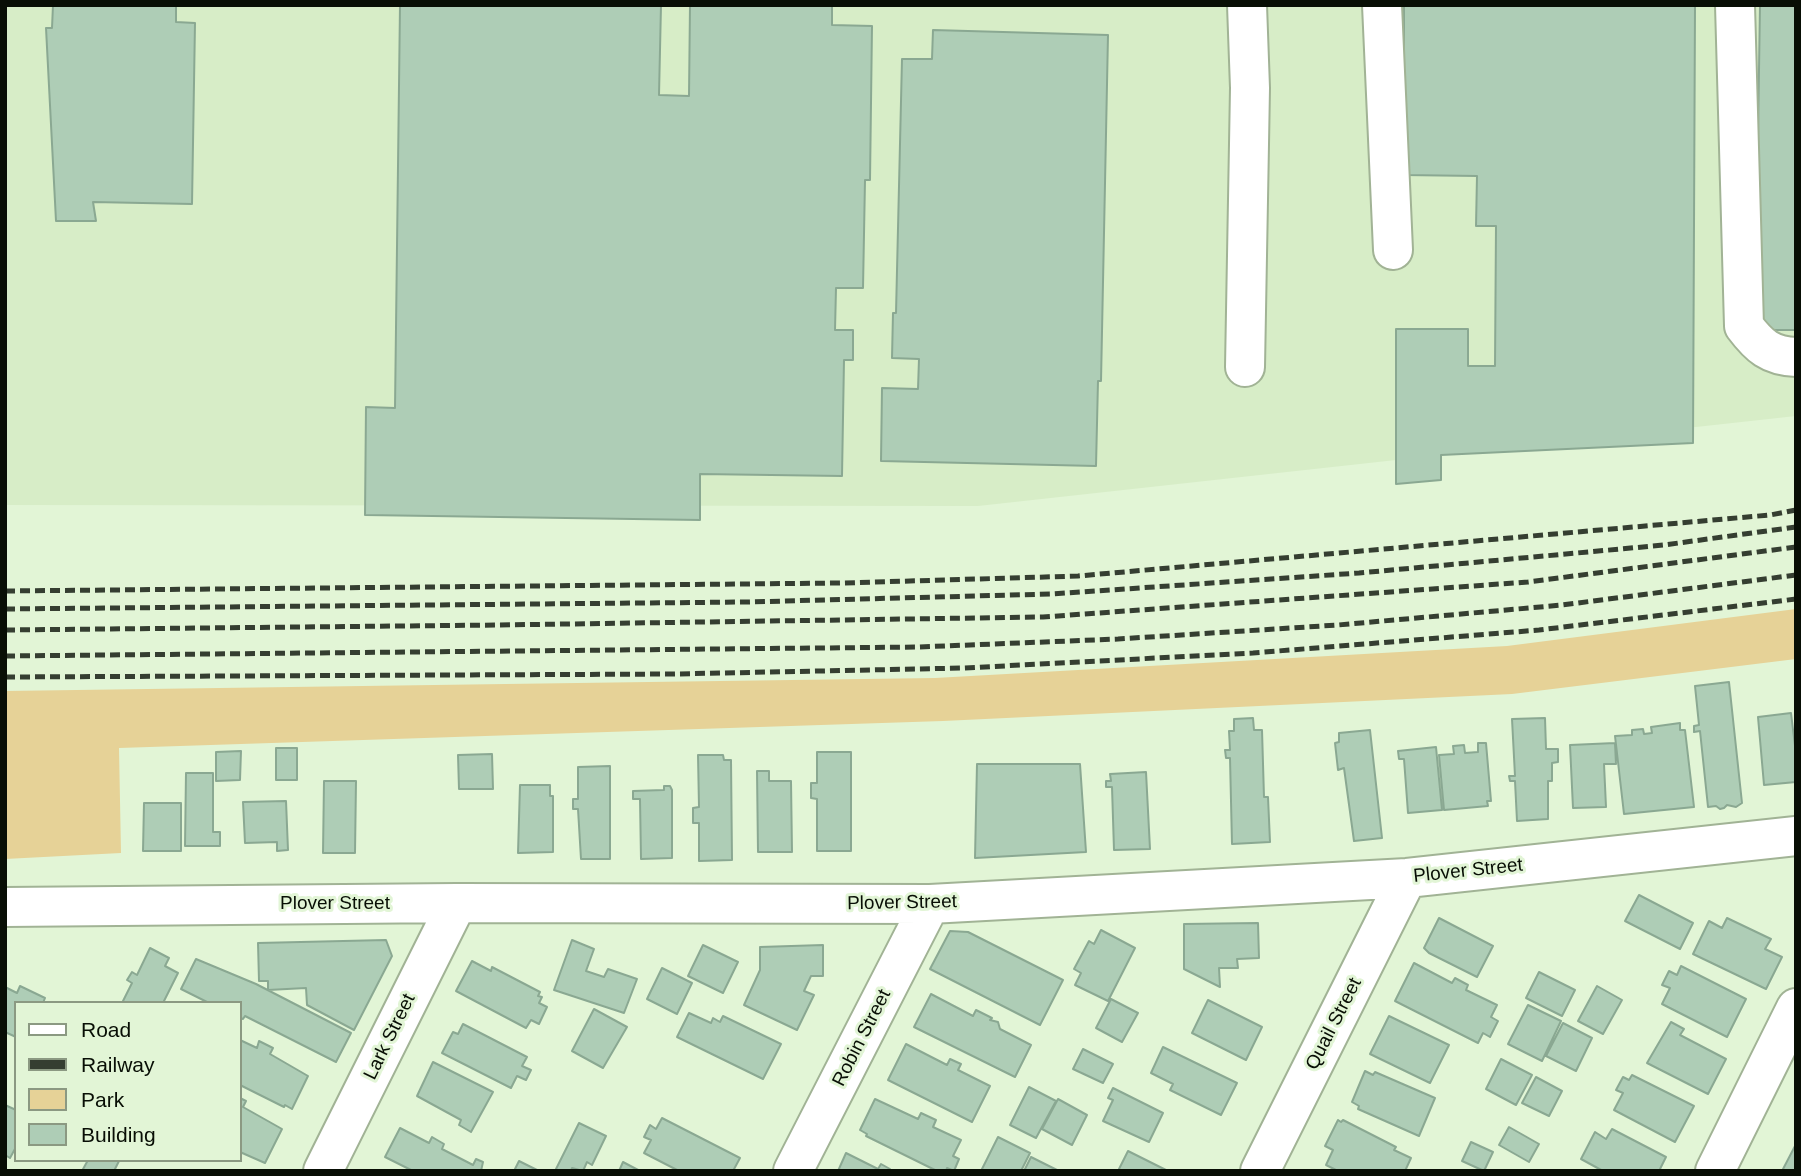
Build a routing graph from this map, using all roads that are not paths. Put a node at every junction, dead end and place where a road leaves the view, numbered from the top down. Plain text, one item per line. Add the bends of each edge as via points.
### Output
1 (1247, 5) edge
2 (1382, 5) edge
3 (1735, 5) edge
4 (1393, 250) dead end
5 (1796, 357) edge
6 (1245, 367) dead end
7 (1796, 836) edge
8 (1407, 878) junction
9 (457, 903) junction
10 (930, 904) junction
11 (5, 907) edge
12 (1796, 1008) edge
13 (323, 1171) edge
14 (793, 1171) edge
15 (1260, 1171) edge
16 (1714, 1171) edge

1 - 6 street
2 - 4 street
3 - 5 street via 1744,326 1758,345 1782,357
7 - 8 street, Plover Street
8 - 10 street, Plover Street
8 - 15 street, Quail Street
9 - 10 street, Plover Street
9 - 11 street, Plover Street
9 - 13 street, Lark Street
10 - 14 street, Robin Street
12 - 16 street

